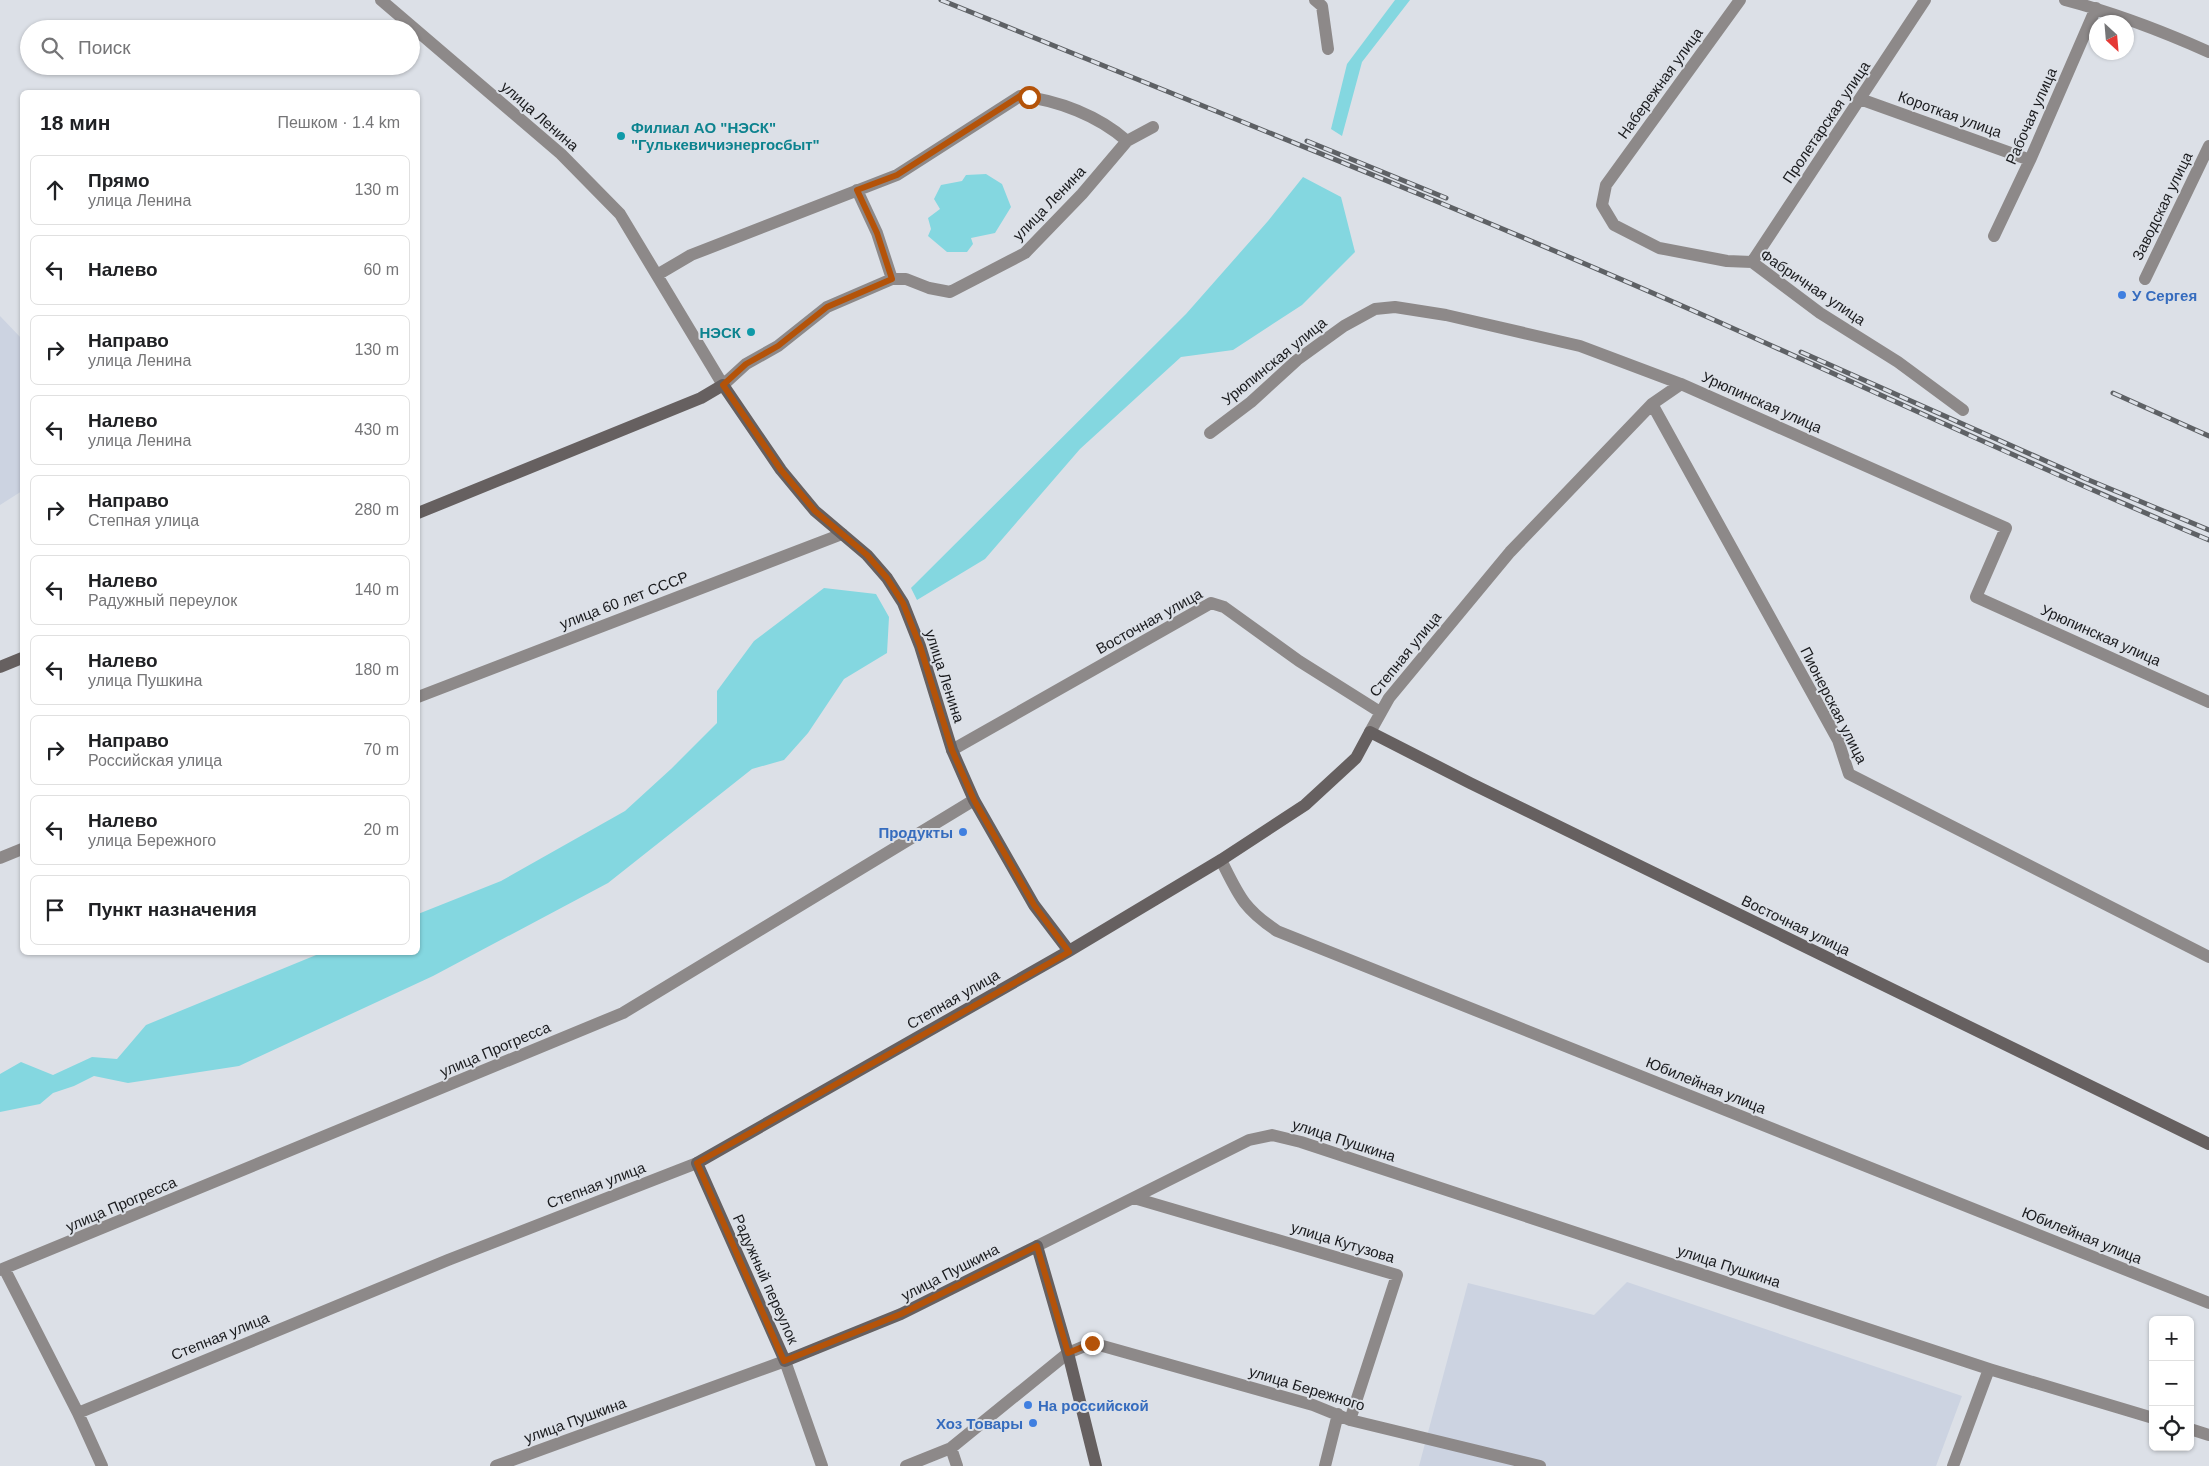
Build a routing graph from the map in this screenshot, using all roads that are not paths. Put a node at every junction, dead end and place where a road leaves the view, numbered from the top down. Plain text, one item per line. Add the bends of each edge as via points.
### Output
1 (382, 0) edge
2 (1315, 0) edge
3 (1740, 0) edge
4 (1925, 0) edge
5 (2065, 0) edge
6 (2080, 2) edge
7 (2096, 8) junction
8 (405, 20) edge
9 (420, 33) edge
10 (1328, 49) dead end
11 (2209, 52) edge
12 (1860, 99) junction
13 (1153, 127) dead end
14 (1127, 141) junction
15 (2209, 146) edge
16 (2030, 160) junction
17 (1606, 185) joint
18 (857, 190) junction
19 (1994, 236) dead end
20 (1752, 262) junction
21 (656, 275) junction
22 (892, 279) junction
23 (2145, 279) dead end
24 (1681, 384) junction
25 (723, 385) junction
26 (1652, 404) junction
27 (1963, 410) dead end
28 (1210, 433) dead end
29 (420, 512) edge
30 (842, 534) junction
31 (20, 659) edge
32 (0, 667) edge
33 (420, 695) edge
34 (2209, 702) edge
35 (1380, 712) junction
36 (1370, 732) junction
37 (952, 750) junction
38 (974, 800) junction
39 (20, 851) edge
40 (0, 858) edge
41 (1221, 860) junction
42 (1069, 952) junction
43 (2209, 957) edge
44 (2209, 1144) edge
45 (697, 1163) junction
46 (1134, 1198) junction
47 (1037, 1246) junction
48 (3, 1270) edge
49 (2209, 1304) edge
50 (1068, 1353) junction
51 (784, 1361) junction
52 (1989, 1369) junction
53 (78, 1413) junction
54 (1338, 1414) junction
55 (2149, 1417) edge
56 (1350, 1420) junction
57 (2194, 1430) edge
58 (2209, 1435) edge
59 (951, 1448) junction
60 (102, 1466) edge
61 (496, 1466) edge
62 (822, 1466) edge
63 (906, 1466) edge
64 (957, 1466) edge
65 (1096, 1466) edge
66 (1325, 1466) edge
67 (1540, 1466) edge
68 (1952, 1466) edge

1 - 8 street, улица Ленина
2 - 10 street via 1322,6
3 - 17 street, Набережная улица
4 - 12 street, Пролетарская улица
5 - 6 street
6 - 7 street
7 - 11 street via 2170,34
7 - 16 street, Рабочая улица
9 - 21 street, улица Ленина via 561,154 620,214
12 - 16 street, Короткая улица
12 - 20 street, Пролетарская улица
13 - 14 street, улица Ленина
14 - 18 street via 1079,111 1020,96 897,175
14 - 22 street, улица Ленина via 1025,253 950,292 906,279
15 - 23 street, Заводская улица
16 - 19 street, Рабочая улица
17 - 20 street, Фабричная улица via 1602,205 1614,225 1659,248 1727,261
18 - 21 street via 691,255
18 - 22 street via 877,233
20 - 27 street, Фабричная улица via 1820,313 1898,362
21 - 25 street, улица Ленина
22 - 25 street via 827,307 778,346 746,364
24 - 26 street, Степная улица
24 - 28 street, Урюпинская улица via 1580,346 1446,315 1395,307 1375,309 1344,326 1297,360 1251,402
24 - 34 street, Урюпинская улица via 2006,528 1976,597
25 - 29 street via 701,398
25 - 30 street, улица Ленина via 781,470 815,511
26 - 35 street, Степная улица via 1510,552
26 - 43 street, Пионерская улица via 1838,740 1849,774
30 - 33 street, улица 60 лет СССР
30 - 37 street, улица Ленина via 867,555 903,603 920,646
31 - 32 street
35 - 36 street, Степная улица
35 - 37 street, Восточная улица via 1299,661 1224,607 1212,603
36 - 41 street, Степная улица via 1356,758 1305,805
36 - 44 street, Восточная улица
37 - 38 street, улица Ленина
38 - 42 street, улица Ленина via 1034,905
38 - 48 street, улица Прогресса via 624,1013
39 - 40 street
41 - 42 street, Степная улица
41 - 49 street, Юбилейная улица via 1240,899 1256,917 1277,931
42 - 45 street, Степная улица
45 - 51 street, Радужный переулок
45 - 53 street, Степная улица via 448,1260
46 - 47 street, улица Пушкина
46 - 52 street, улица Пушкина via 1249,1140 1272,1135
46 - 56 street, улица Кутузова via 1397,1275
47 - 50 street
47 - 51 street, улица Пушкина via 901,1314
48 - 53 street
50 - 54 street, улица Бережного via 1092,1343
50 - 59 street, улица Бережного
50 - 65 street
51 - 61 street, улица Пушкина
51 - 62 street, Радужный переулок
52 - 55 street, улица Пушкина
52 - 68 street
53 - 60 street
54 - 56 street, улица Бережного
54 - 66 street
56 - 67 street, улица Бережного
57 - 58 street
59 - 63 street, улица Бережного
59 - 64 street

